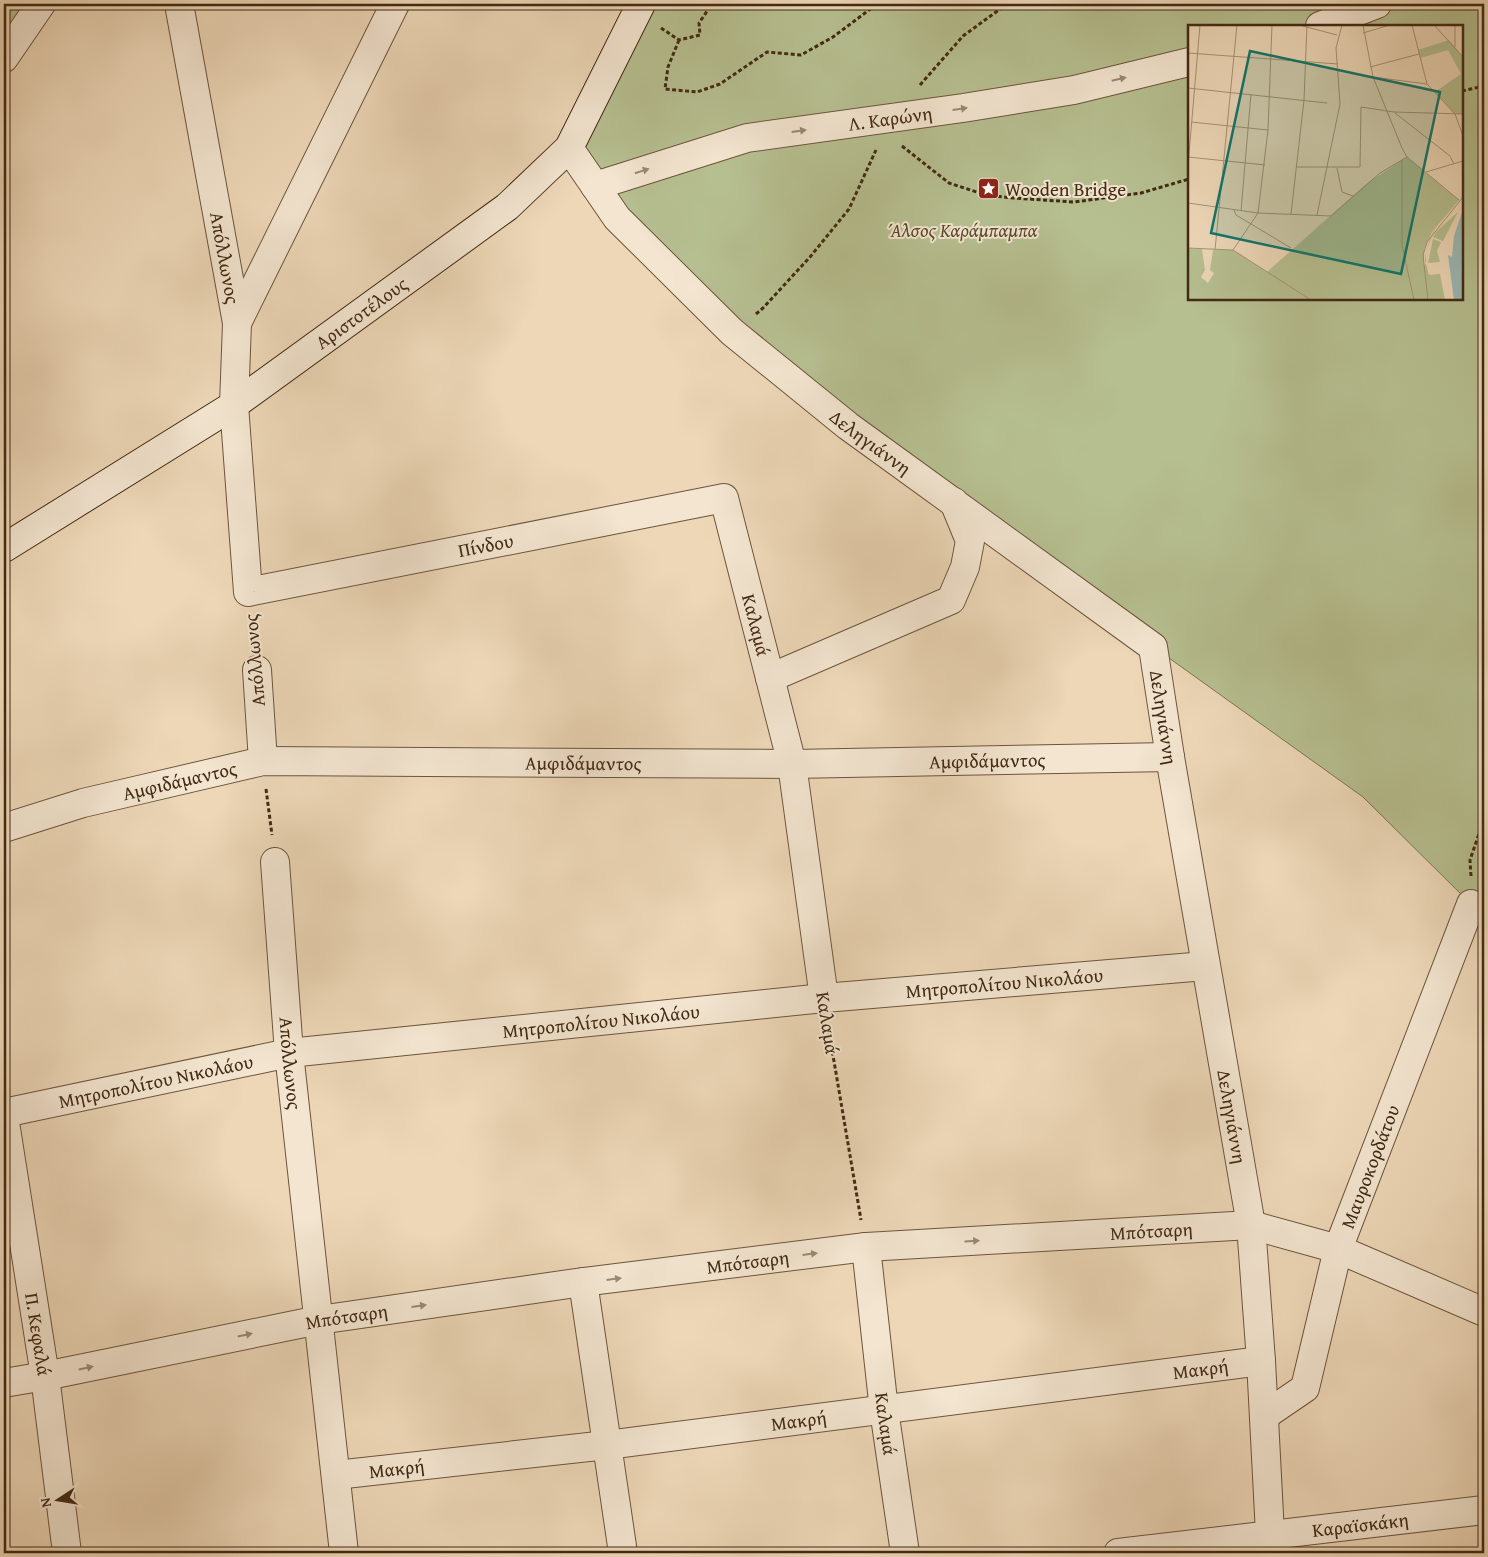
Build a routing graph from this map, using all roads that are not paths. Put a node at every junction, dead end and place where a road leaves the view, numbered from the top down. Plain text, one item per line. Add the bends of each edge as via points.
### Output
1 (40, 4) edge
2 (179, 4) edge
3 (395, 4) edge
4 (641, 4) edge
5 (1377, 4) edge
6 (1323, 25) edge
7 (4, 58) edge
8 (1188, 62) edge
9 (569, 148) junction
10 (595, 186) junction
11 (237, 323) junction
12 (234, 405) junction
13 (724, 498) joint
14 (954, 501) junction
15 (4, 548) edge
16 (248, 592) joint
17 (257, 670) road end
18 (770, 678) junction
19 (1170, 757) junction
20 (262, 761) junction
21 (792, 764) junction
22 (4, 828) edge
23 (275, 862) road end
24 (1471, 904) road end
25 (1205, 966) junction
26 (824, 998) junction
27 (289, 1053) junction
28 (4, 1115) edge
29 (1251, 1225) junction
30 (866, 1247) junction
31 (1338, 1250) junction
32 (583, 1282) junction
33 (1484, 1312) edge
34 (318, 1320) junction
35 (1262, 1361) junction
36 (45, 1376) junction
37 (4, 1383) edge
38 (884, 1410) junction
39 (1264, 1416) junction
40 (608, 1445) junction
41 (336, 1475) junction
42 (1484, 1510) edge
43 (1271, 1544) edge
44 (68, 1553) edge
45 (344, 1553) edge
46 (623, 1553) edge
47 (905, 1553) edge
48 (1118, 1553) edge

1 - 7 street
2 - 11 street, Απόλλωνος
3 - 11 street
4 - 9 street, Αριστοτέλους
5 - 6 street
10 -> 8 street, Λ. Καρώνη via 747,138 890,125 963,108 1074,90
9 - 10 street, Δεληγιάννη
9 - 12 street, Αριστοτέλους via 507,207
10 - 14 street, Δεληγιάννη via 617,218 732,332 848,426
11 - 12 street, Απόλλωνος
12 - 15 street, Αριστοτέλους
12 - 16 street, Απόλλωνος
13 - 16 street, Πίνδου
13 - 18 street, Καλαμά
14 - 18 street via 970,541 966,567 950,600
14 - 19 street, Δεληγιάννη via 1153,647
17 - 20 street, Απόλλωνος
18 - 21 street, Καλαμά
19 - 21 street, Αμφιδάμαντος
19 - 25 street, Δεληγιάννη
20 - 21 street, Αμφιδάμαντος
20 - 22 street, Αμφιδάμαντος via 83,803
21 - 26 street, Καλαμά
23 - 27 street, Απόλλωνος
24 - 31 street, Μαυροκορδάτου
25 - 26 street, Μητροπολίτου Νικολάου
25 - 29 street, Δεληγιάννη
26 - 27 street, Μητροπολίτου Νικολάου
27 - 28 street, Μητροπολίτου Νικολάου
27 - 34 street, Απόλλωνος
28 - 36 street, Π. Κεφαλά
30 -> 29 street, Μπότσαρη
29 - 31 street, Μπότσαρη
29 - 35 street, Δεληγιάννη
32 -> 30 street, Μπότσαρη
30 - 38 street, Καλαμά
31 - 33 street, Μπότσαρη
31 - 39 street, Μαυροκορδάτου via 1305,1388
34 -> 32 street, Μπότσαρη
32 - 40 street
36 -> 34 street, Μπότσαρη
34 - 41 street, Απόλλωνος
35 - 38 street, Μακρή
35 - 39 street, Δεληγιάννη
36 - 37 street, Μπότσαρη
36 - 44 street, Π. Κεφαλά
38 - 40 street, Μακρή
38 - 47 street, Καλαμά
39 - 43 street, Δεληγιάννη
40 - 41 street, Μακρή
40 - 46 street
41 - 45 street, Απόλλωνος
42 - 43 street, Καραϊσκάκη
43 - 48 street, Καραϊσκάκη

